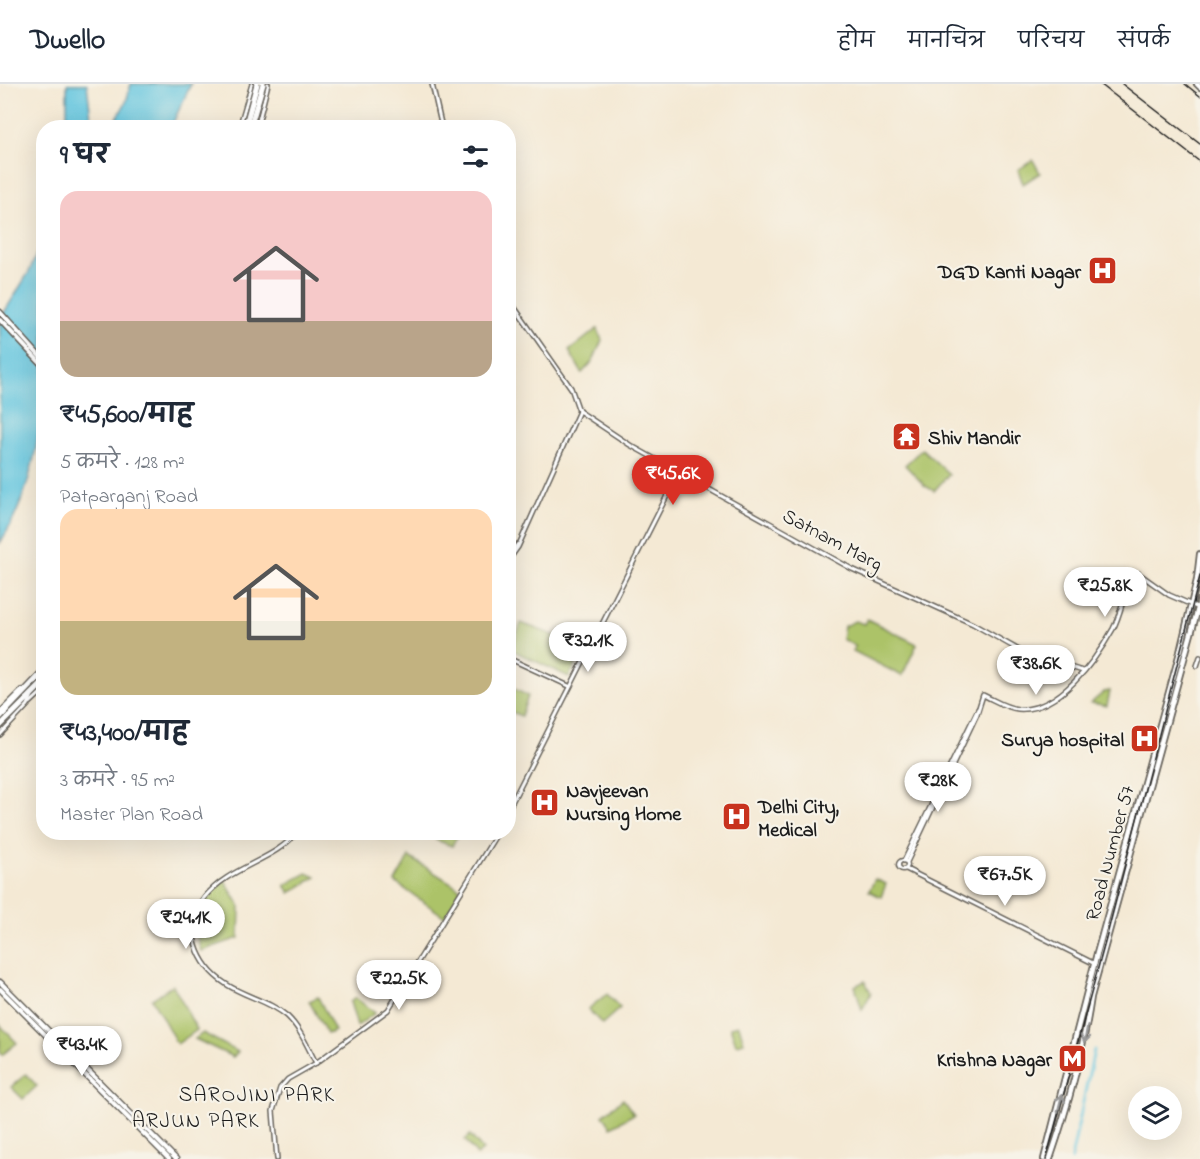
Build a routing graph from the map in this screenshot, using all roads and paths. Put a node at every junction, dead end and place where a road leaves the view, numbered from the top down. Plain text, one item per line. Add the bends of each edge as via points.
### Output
1 (252, 84) edge
2 (257, 84) edge
3 (263, 84) edge
4 (268, 84) edge
5 (432, 84) edge
6 (245, 105) junction
7 (261, 110) junction
8 (241, 120) edge
9 (247, 120) edge
10 (252, 120) edge
11 (258, 120) edge
12 (440, 120) edge
13 (516, 309) edge
14 (0, 312) edge
15 (0, 320) edge
16 (36, 352) edge
17 (36, 358) edge
18 (579, 411) junction
19 (679, 472) junction
20 (519, 543) junction
21 (516, 547) edge
22 (516, 548) edge
23 (1200, 554) edge
24 (1200, 601) edge
25 (1192, 606) junction
26 (1199, 609) edge
27 (1200, 657) edge
28 (516, 662) edge
29 (1197, 666) dead end
30 (1083, 671) junction
31 (36, 678) edge
32 (569, 686) junction
33 (36, 689) edge
34 (36, 696) edge
35 (26, 703) junction
36 (1, 714) edge
37 (0, 726) edge
38 (0, 735) edge
39 (516, 794) edge
40 (288, 840) edge
41 (493, 840) edge
42 (905, 862) junction
43 (906, 868) junction
44 (1095, 964) junction
45 (0, 982) edge
46 (0, 989) edge
47 (316, 1063) junction
48 (169, 1159) edge
49 (176, 1159) edge
50 (277, 1159) edge
51 (1044, 1159) edge
52 (1050, 1159) edge

1 - 6 street
2 - 9 highway, bridge
3 - 10 highway, bridge
4 - 7 street
5 - 12 street
6 - 7 street
6 - 8 street
7 - 11 street
13 - 18 street via 571,388
14 - 16 main road
15 - 17 main road
18 - 19 street, Satnam Marg
18 - 20 street
19 - 30 street, Satnam Marg via 852,569 973,624 1026,654
19 - 32 street
20 - 21 street
20 - 22 street
23 - 25 main road, Road Number 57
24 - 26 main road, Road Number 57
25 - 26 street
25 - 30 street via 1134,573 1113,628
25 - 44 main road, Road Number 57
26 -> 52 main road, Road Number 57
27 - 29 street
28 - 32 street
30 - 42 street via 1058,697 1042,705 1016,709 983,695
31 - 36 highway
32 - 39 street
33 - 35 highway
34 - 35 street
35 - 37 highway
35 - 38 street
40 - 47 street via 219,882 199,905 193,933 198,953 207,966 226,984 288,1017
41 - 47 street via 388,1010
42 - 43 street
42 - 43 street via 899,863 899,867
43 - 44 street
51 -> 44 main road, Road Number 57
45 - 49 main road
46 - 48 main road
47 - 50 street via 288,1078 277,1092 273,1111

